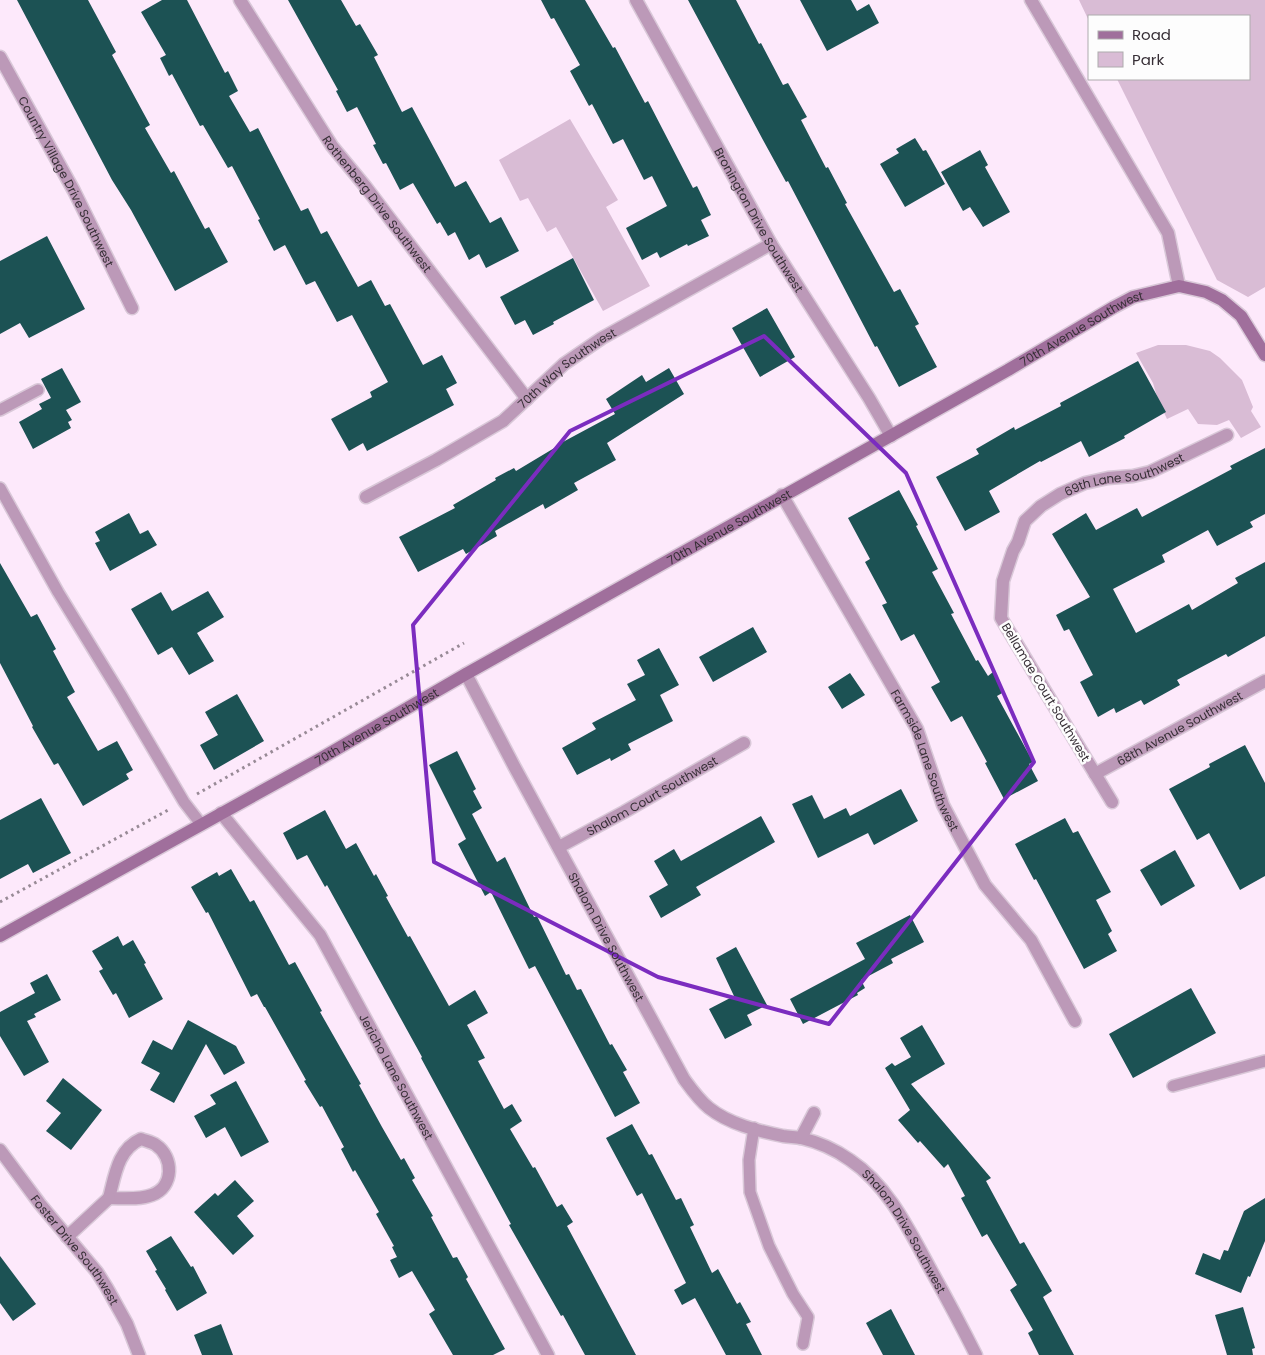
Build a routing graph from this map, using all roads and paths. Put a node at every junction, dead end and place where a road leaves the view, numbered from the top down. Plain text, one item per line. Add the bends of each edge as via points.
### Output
1 (240, 0) edge
2 (636, 0) edge
3 (1031, 0) edge
4 (0, 57) edge
5 (771, 244) junction
6 (1179, 286) junction
7 (132, 308) dead end
8 (1265, 355) edge
9 (38, 390) dead end
10 (527, 399) junction
11 (0, 410) edge
12 (1227, 435) dead end
13 (891, 436) junction
14 (0, 488) edge
15 (782, 495) junction
16 (366, 497) dead end
17 (1026, 521) joint
18 (464, 643) dead end
19 (466, 674) junction
20 (1265, 681) edge
21 (744, 744) dead end
22 (1095, 774) junction
23 (184, 802) junction
24 (1112, 802) dead end
25 (221, 813) junction
26 (201, 824) junction
27 (559, 847) junction
28 (0, 902) edge
29 (0, 936) edge
30 (1075, 1020) dead end
31 (1265, 1061) edge
32 (1173, 1086) dead end
33 (814, 1113) dead end
34 (754, 1128) junction
35 (801, 1138) junction
36 (0, 1150) edge
37 (109, 1198) junction
38 (67, 1237) junction
39 (803, 1344) dead end
40 (139, 1355) edge
41 (548, 1355) edge
42 (976, 1355) edge

1 - 10 street, Rothenberg Drive Southwest via 332,146
2 - 5 street, Bronington Drive Southwest
3 - 6 street via 1168,233
4 - 7 street, Country Village Drive Southwest via 74,191
5 - 10 street, 70th Way Southwest via 602,338 564,364
5 - 13 street, Bronington Drive Southwest
6 - 8 street via 1206,292 1222,300 1241,316
6 - 13 street, 70th Avenue Southwest via 1133,297
9 - 11 lane
10 - 16 street, 70th Way Southwest via 502,420
12 - 17 street, 69th Lane Southwest via 1150,472 1085,483 1041,506
13 - 15 street, 70th Avenue Southwest
14 - 23 lane via 58,592
15 - 19 street, 70th Avenue Southwest
15 - 30 street, Farmside Lane Southwest via 917,729 943,805 985,885 1031,940
17 - 22 street, Bellamae Court Southwest via 1003,581 1001,618
18 - 23 path
19 - 25 street, 70th Avenue Southwest
19 - 27 street, Shalom Drive Southwest
20 - 22 street, 68th Avenue Southwest
21 - 27 street, Shalom Court Southwest
22 - 24 street, Bellamae Court Southwest
23 - 26 lane
23 - 28 path
25 - 26 street, 70th Avenue Southwest
25 - 41 street, Jericho Lane Southwest via 320,935
26 - 29 street, 70th Avenue Southwest
27 - 34 street, Shalom Drive Southwest via 695,1095 726,1119
31 - 32 lane
33 - 35 street
34 - 35 street, Shalom Drive Southwest
34 - 39 lane via 749,1160 750,1192 769,1246 808,1317
35 - 42 street, Shalom Drive Southwest via 849,1159 878,1184 915,1242
36 - 38 street, Foster Drive Southwest
37 - 37 street via 117,1168 132,1143 141,1139 155,1144 166,1155 170,1169 167,1184 154,1195
37 - 38 street
38 - 40 street, Foster Drive Southwest via 107,1288 127,1324

